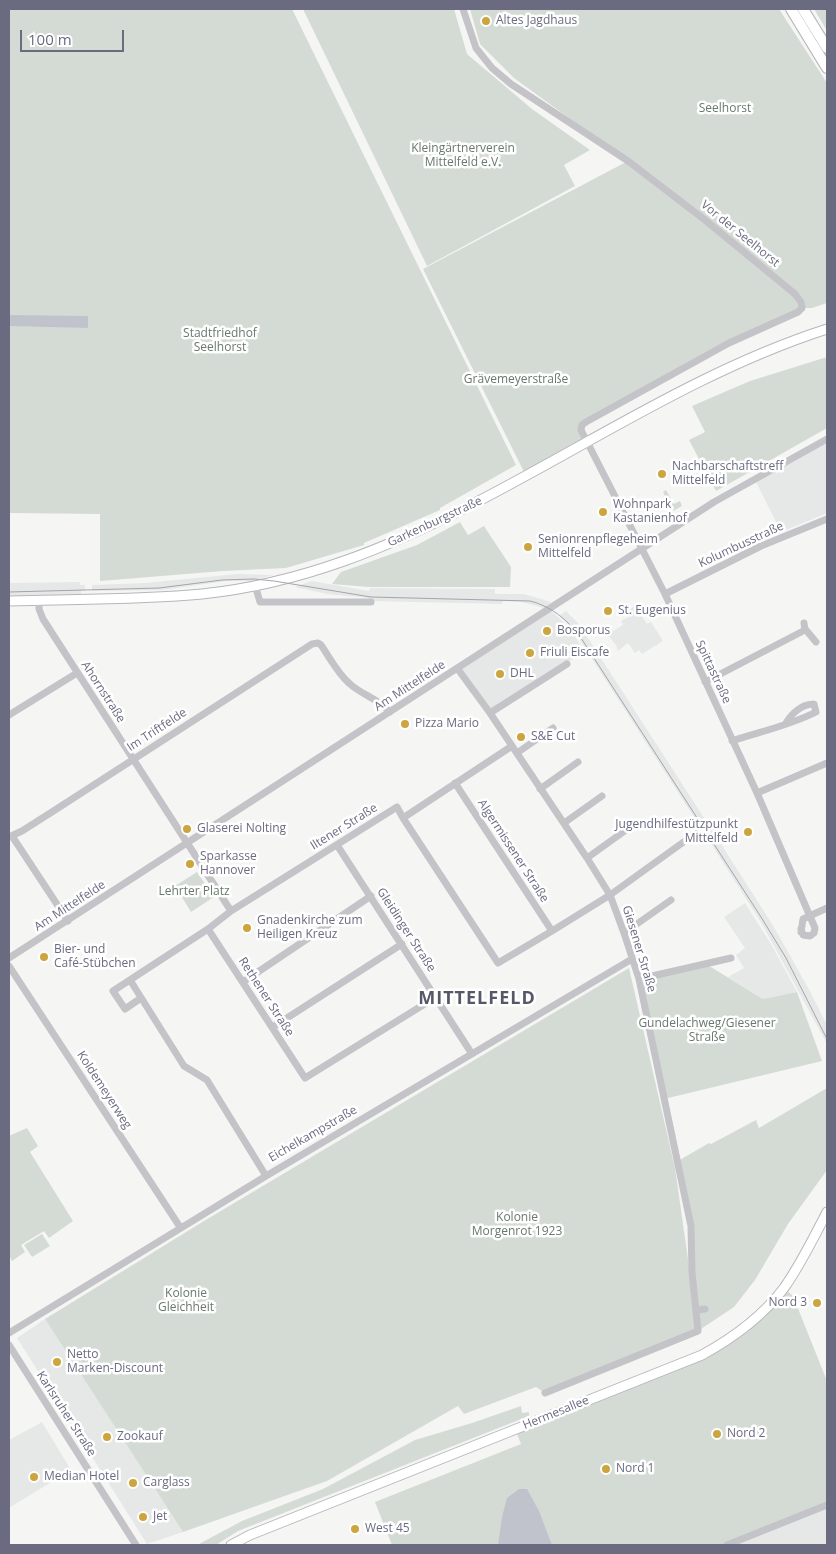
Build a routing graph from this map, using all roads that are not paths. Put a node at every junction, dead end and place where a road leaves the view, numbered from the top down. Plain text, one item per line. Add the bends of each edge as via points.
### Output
1 (463, 9) edge
2 (790, 9) edge
3 (803, 9) edge
4 (827, 48) edge
5 (827, 68) edge
6 (827, 329) edge
7 (827, 439) edge
8 (587, 442) junction
9 (827, 519) edge
10 (642, 548) junction
11 (255, 585) junction
12 (665, 594) junction
13 (39, 600) junction
14 (9, 601) edge
15 (371, 602) dead end
16 (816, 642) dead end
17 (567, 664) dead end
18 (457, 668) junction
19 (76, 673) junction
20 (705, 682) junction
21 (390, 712) junction
22 (490, 713) junction
23 (9, 715) edge
24 (786, 723) dead end
25 (554, 728) dead end
26 (732, 741) junction
27 (512, 746) junction
28 (517, 753) junction
29 (133, 760) junction
30 (578, 762) dead end
31 (827, 763) edge
32 (455, 783) junction
33 (540, 788) junction
34 (757, 793) junction
35 (602, 796) dead end
36 (403, 818) junction
37 (564, 823) junction
38 (626, 830) dead end
39 (696, 833) dead end
40 (11, 836) edge
41 (187, 844) junction
42 (338, 845) junction
43 (588, 858) junction
44 (610, 895) junction
45 (371, 896) junction
46 (671, 900) dead end
47 (827, 908) edge
48 (231, 911) junction
49 (810, 916) junction
50 (68, 920) junction
51 (208, 928) junction
52 (552, 931) junction
53 (624, 933) junction
54 (402, 944) junction
55 (9, 958) edge
56 (731, 958) dead end
57 (632, 959) junction
58 (9, 966) edge
59 (639, 979) junction
60 (130, 980) junction
61 (242, 982) junction
62 (436, 997) junction
63 (141, 998) junction
64 (273, 1027) junction
65 (472, 1054) junction
66 (266, 1176) junction
67 (827, 1212) edge
68 (180, 1227) junction
69 (705, 1308) dead end
70 (696, 1310) junction
71 (9, 1332) edge
72 (9, 1345) edge
73 (545, 1393) dead end
74 (827, 1505) edge
75 (136, 1545) edge
76 (231, 1545) edge
77 (727, 1545) edge

1 - 8 street, Vor der Seelhorst via 476,48 492,68 628,161 733,242 801,302 802,308 798,312 729,343 586,422 581,430
2 - 5 highway
3 - 4 highway
6 - 8 main road, Garkenburgstraße via 725,368
7 - 10 street, Am Mittelfelde via 714,502
8 - 10 street, Spittastraße
8 - 11 main road, Garkenburgstraße via 475,503 395,541 342,562
9 - 12 street, Kolumbusstraße via 761,546
10 - 12 street, Spittastraße
10 - 18 street, Am Mittelfelde
11 - 13 main road, Garkenburgstraße via 203,594
11 - 15 street via 260,602
12 - 20 street, Spittastraße
13 - 14 main road, Garkenburgstraße
13 - 19 street, Ahornstraße via 43,619
16 - 20 street via 805,626
17 - 22 street
18 - 21 street, Am Mittelfelde
18 - 22 street, Giesener Straße
19 - 23 street
19 - 29 street, Ahornstraße
20 - 26 street, Spittastraße
21 - 29 street, Im Triftfelde via 351,686 321,645 312,644
21 - 41 street, Am Mittelfelde
22 - 27 street, Giesener Straße
24 - 26 street
25 - 28 street
26 - 34 street, Spittastraße
27 - 28 street, Giesener Straße
27 - 32 street
28 - 33 street, Giesener Straße
29 - 40 street, Im Triftfelde
29 - 41 street, Ahornstraße
30 - 33 street
31 - 34 street
32 - 36 street
32 - 52 street, Algermissener Straße
33 - 37 street, Giesener Straße
34 - 49 street, Spittastraße
35 - 37 street
36 - 42 street, Iltener Straße via 397,807
36 - 52 street via 498,963
37 - 43 street, Giesener Straße
38 - 43 street
39 - 44 street
40 - 50 street
41 - 48 street
41 - 50 street, Am Mittelfelde
42 - 45 street, Gleidinger Straße
42 - 48 street, Iltener Straße
43 - 44 street, Giesener Straße
44 - 52 street
44 - 53 street, Giesener Straße
45 - 54 street, Gleidinger Straße
45 - 61 street
46 - 53 street
47 - 49 street
48 - 51 street, Iltener Straße
49 - 49 street via 803,919 801,931 806,936 814,933
50 - 55 street, Am Mittelfelde
51 - 60 street, Iltener Straße
51 - 61 street, Rethener Straße
53 - 57 street, Giesener Straße
54 - 62 street, Gleidinger Straße
54 - 64 street
56 - 59 street
57 - 59 street, Giesener Straße
57 - 65 street, Eichelkampstraße
58 - 68 street, Koldemeyerweg
59 - 70 street, Giesener Straße via 691,1226
60 - 63 street
60 - 63 street, Iltener Straße via 113,991 124,1009
61 - 64 street, Rethener Straße
62 - 64 street, Rethener Straße via 305,1078
62 - 65 street, Gleidinger Straße
63 - 66 street via 184,1066 206,1080
65 - 66 street, Eichelkampstraße
66 - 68 street, Eichelkampstraße
67 - 76 main road, Hermesallee via 801,1261 772,1303 734,1336 702,1356
68 - 71 street, Eichelkampstraße
69 - 70 street
70 - 73 street, Giesener Straße via 698,1331
72 - 75 street, Karlsruher Straße
74 - 77 street

